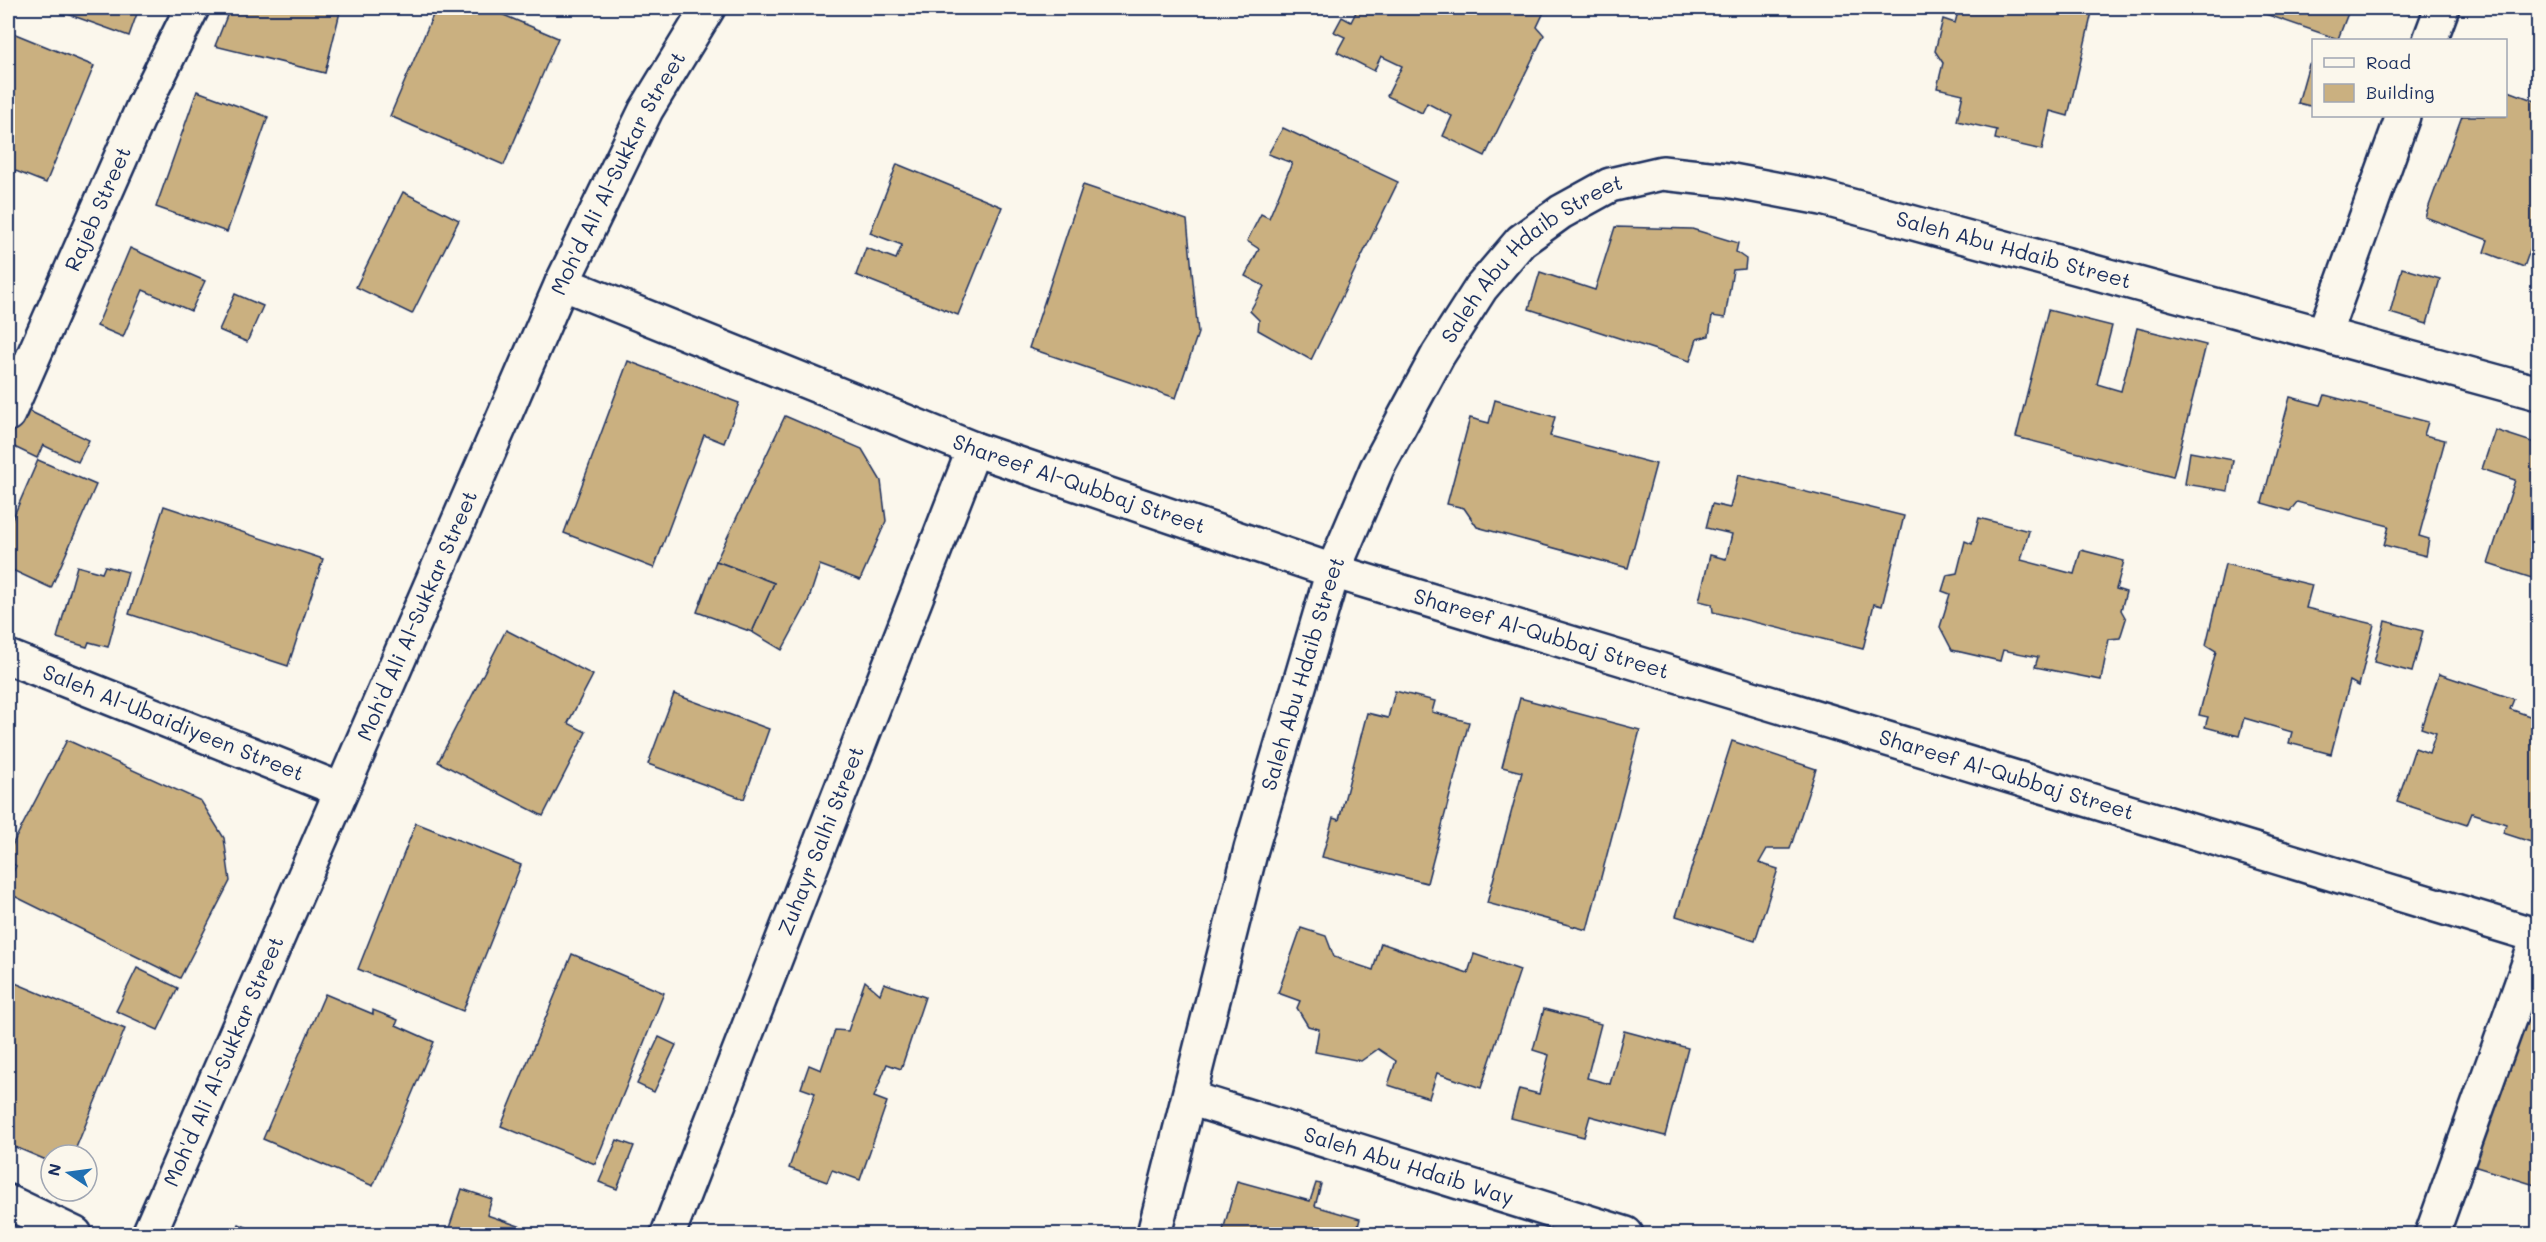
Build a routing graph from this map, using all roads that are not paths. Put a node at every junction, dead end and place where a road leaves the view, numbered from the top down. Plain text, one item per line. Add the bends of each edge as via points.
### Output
1 (192, 8) edge
2 (708, 8) edge
3 (2442, 8) edge
4 (2430, 39) edge
5 (2403, 117) edge
6 (562, 283) junction
7 (2324, 334) junction
8 (2538, 393) edge
9 (8, 414) edge
10 (975, 449) junction
11 (1333, 571) junction
12 (8, 657) edge
13 (341, 790) junction
14 (2538, 937) edge
15 (1189, 1098) junction
16 (8, 1202) edge
17 (75, 1234) edge
18 (149, 1234) edge
19 (668, 1234) edge
20 (1154, 1234) edge
21 (1626, 1234) edge
22 (2432, 1234) edge

1 - 9 street, Rajeb Street via 144,105
2 - 6 street, Moh'd Ali Al-Sukkar Street via 646,110
3 - 4 street
5 - 7 street
6 - 10 street, Shareef Al-Qubbaj Street
6 - 13 street, Moh'd Ali Al-Sukkar Street
7 - 8 street, Saleh Abu Hdaib Street
7 - 11 street, Saleh Abu Hdaib Street via 1822,198 1727,180 1662,173 1610,185 1561,212 1521,241 1481,288 1437,355 1377,468
10 - 11 street, Shareef Al-Qubbaj Street
10 - 19 street, Zuhayr Salhi Street
11 - 14 street, Shareef Al-Qubbaj Street
11 - 15 street, Saleh Abu Hdaib Street via 1251,849
12 - 13 street, Saleh Al-Ubaidiyeen Street
13 - 18 street, Moh'd Ali Al-Sukkar Street
14 - 22 street
15 - 20 street, Saleh Abu Hdaib Street
15 - 21 street, Saleh Abu Hdaib Way
16 - 17 street

